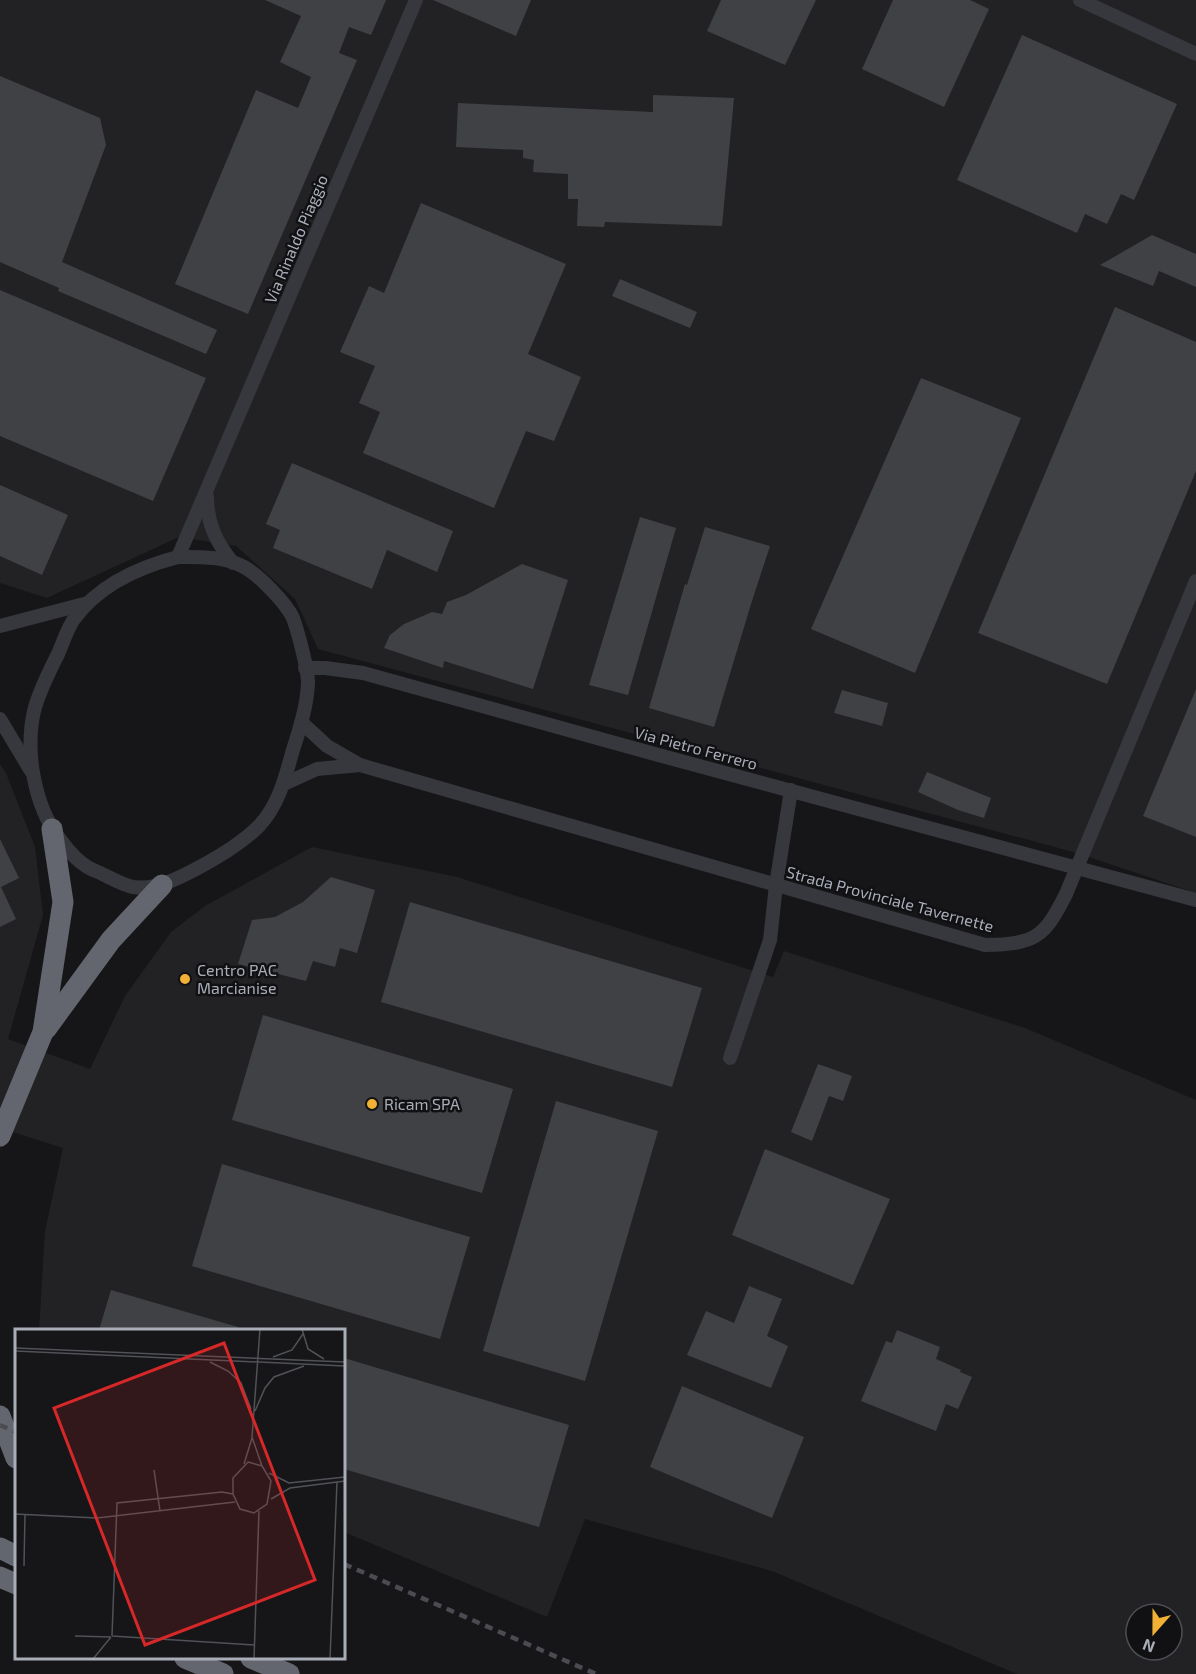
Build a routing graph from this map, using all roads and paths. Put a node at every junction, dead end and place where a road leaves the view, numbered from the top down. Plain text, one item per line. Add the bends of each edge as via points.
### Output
1 (416, 0) edge
2 (1080, 0) edge
3 (1196, 54) edge
4 (207, 491) junction
5 (178, 557) junction
6 (234, 564) junction
7 (1196, 581) edge
8 (90, 602) junction
9 (0, 626) edge
10 (305, 668) junction
11 (0, 719) edge
12 (301, 722) junction
13 (360, 765) junction
14 (33, 774) junction
15 (284, 784) junction
16 (791, 790) junction
17 (52, 829) junction
18 (1077, 867) junction
19 (162, 885) junction
20 (776, 885) junction
21 (1196, 900) edge
22 (44, 1032) junction
23 (730, 1058) dead end
24 (0, 1136) edge
25 (0, 1416) edge
26 (15, 1455) edge
27 (0, 1548) edge
28 (15, 1556) edge
29 (0, 1577) edge
30 (15, 1584) edge
31 (187, 1659) edge
32 (253, 1659) edge
33 (223, 1674) edge
34 (289, 1674) edge

1 - 4 street, Via Rinaldo Piaggio
2 - 3 street
4 - 5 street, Via Rinaldo Piaggio
4 - 6 street, Via Rinaldo Piaggio via 212,532
5 - 6 street via 213,557
5 - 8 street via 152,564 111,584
6 - 10 street via 244,567 270,589 292,617
7 - 18 street, Strada Provinciale Tavernette
8 - 9 street
8 - 14 street via 73,620 34,712
10 - 12 street via 308,682
10 - 16 street, Via Pietro Ferrero via 363,672
11 - 14 street
12 - 13 street, Strada Provinciale Tavernette via 327,746
12 - 15 street
13 - 15 street, Strada Provinciale Tavernette via 317,769
13 - 20 street, Strada Provinciale Tavernette
14 - 17 street via 40,805
15 - 19 street via 260,825 225,853
16 - 18 street, Via Pietro Ferrero
16 - 20 street
17 - 19 street via 87,868 133,886
17 - 22 highway via 63,902
18 - 20 street, Strada Provinciale Tavernette via 1052,922 1032,939 1007,945 985,945
18 - 21 street, Via Pietro Ferrero
19 - 22 highway via 111,940
20 - 23 street via 770,940
22 - 24 highway
25 - 26 highway
27 - 28 highway
29 - 30 highway
31 - 33 highway
32 - 34 highway

